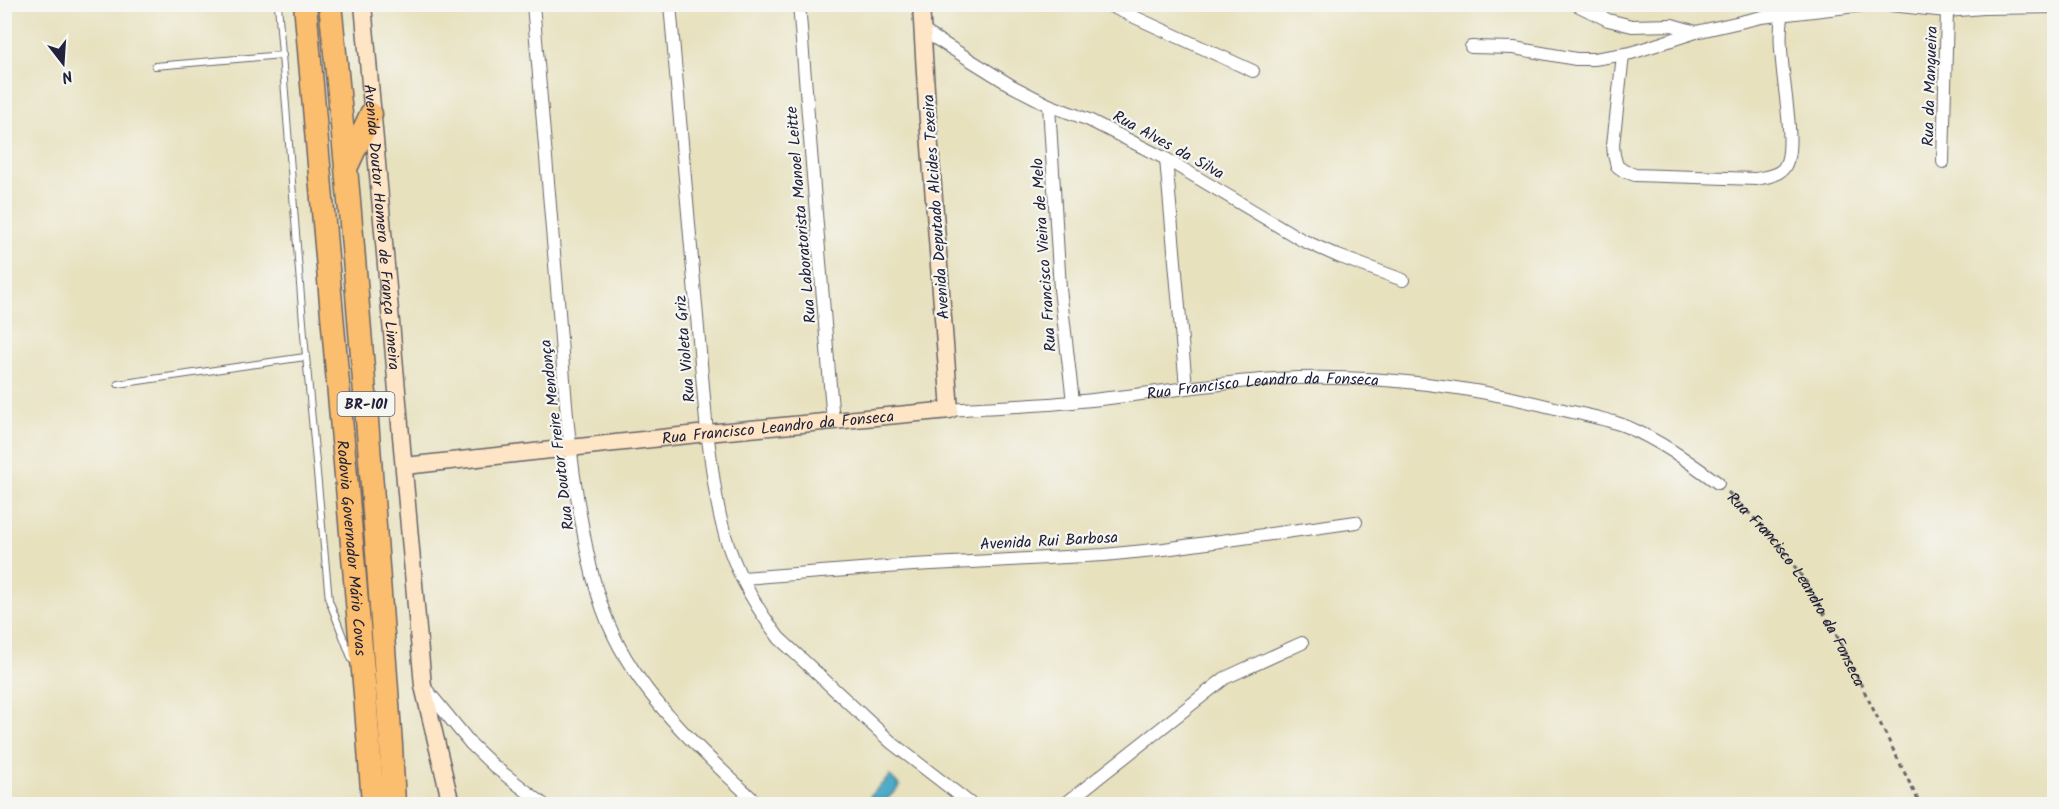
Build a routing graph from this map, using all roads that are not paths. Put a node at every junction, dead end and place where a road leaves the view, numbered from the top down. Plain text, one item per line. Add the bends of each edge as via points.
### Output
1 (278, 4) edge
2 (305, 4) edge
3 (330, 4) edge
4 (363, 4) edge
5 (533, 4) edge
6 (670, 4) edge
7 (799, 4) edge
8 (921, 4) edge
9 (1106, 4) edge
10 (1575, 4) edge
11 (1873, 4) edge
12 (1888, 5) edge
13 (1983, 6) edge
14 (2055, 8) edge
15 (1784, 9) edge
16 (1947, 11) junction
17 (922, 30) junction
18 (1696, 32) junction
19 (1471, 47) dead end
20 (283, 55) junction
21 (1623, 55) junction
22 (154, 66) dead end
23 (1253, 71) dead end
24 (1049, 105) junction
25 (372, 114) junction
26 (1167, 159) junction
27 (1943, 162) dead end
28 (347, 165) junction
29 (1403, 280) dead end
30 (305, 357) junction
31 (118, 384) dead end
32 (1186, 387) junction
33 (1073, 402) junction
34 (950, 410) junction
35 (833, 422) junction
36 (707, 433) junction
37 (571, 449) junction
38 (405, 466) junction
39 (1718, 483) road end
40 (1356, 522) dead end
41 (742, 578) junction
42 (1302, 643) dead end
43 (423, 686) junction
44 (365, 694) junction
45 (373, 804) edge
46 (394, 804) edge
47 (451, 804) edge
48 (543, 804) edge
49 (758, 804) edge
50 (971, 804) edge
51 (1065, 804) edge

1 - 20 lane
2 - 44 highway, Rodovia Governador Mário Covas / BR-101
3 - 28 highway, Rodovia Governador Mário Covas / BR-101
4 - 25 main road, Avenida Doutor Homero de França Limeira
5 - 37 street, Rua Doutor Freire Mendonça
6 - 36 street, Rua Violeta Griz
7 - 35 street, Rua Laboratorista Manoel Leitte
8 - 17 main road, Avenida Deputado Alcides Texeira
9 - 23 street
10 - 18 street via 1608,20 1632,26 1672,25
11 - 15 street
12 - 16 street
13 - 14 street
13 - 16 street
15 - 18 street
15 - 21 street via 1790,147 1782,170 1771,176 1756,179 1635,175 1624,171 1617,165 1613,145
16 - 27 street, Rua da Mangueira
17 - 24 street, Rua Alves da Silva
17 - 34 main road, Avenida Deputado Alcides Texeira
18 - 21 street
19 - 21 street via 1514,48 1576,59
20 - 22 lane
20 - 30 lane
24 - 26 street, Rua Alves da Silva via 1089,120
24 - 33 street, Rua Francisco Vieira de Melo via 1060,289
25 - 28 highway
25 - 38 main road, Avenida Doutor Homero de França Limeira
26 - 29 street, Rua Alves da Silva via 1302,240
26 - 32 street
28 - 46 highway, Rodovia Governador Mário Covas / BR-101
30 - 31 lane
30 - 44 lane via 329,600
32 - 33 street, Rua Francisco Leandro da Fonseca
32 - 39 street, Rua Francisco Leandro da Fonseca via 1343,378 1461,388 1622,425 1685,458
33 - 34 street, Rua Francisco Leandro da Fonseca
34 - 35 main road, Rua Francisco Leandro da Fonseca
35 - 36 main road, Rua Francisco Leandro da Fonseca
36 - 37 main road, Rua Francisco Leandro da Fonseca
36 - 41 street, Rua Violeta Griz via 722,526
37 - 38 main road, Rua Francisco Leandro da Fonseca
37 - 49 street, Rua Doutor Freire Mendonça via 586,549 600,604 615,638 667,714
38 - 43 main road, Avenida Doutor Homero de França Limeira
40 - 41 street, Avenida Rui Barbosa via 1104,555
41 - 50 street, Rua Violeta Griz via 767,622 792,651 892,743
42 - 51 street via 1225,678
43 - 47 main road, Avenida Doutor Homero de França Limeira
43 - 48 street via 471,744
44 - 45 highway, Rodovia Governador Mário Covas / BR-101

